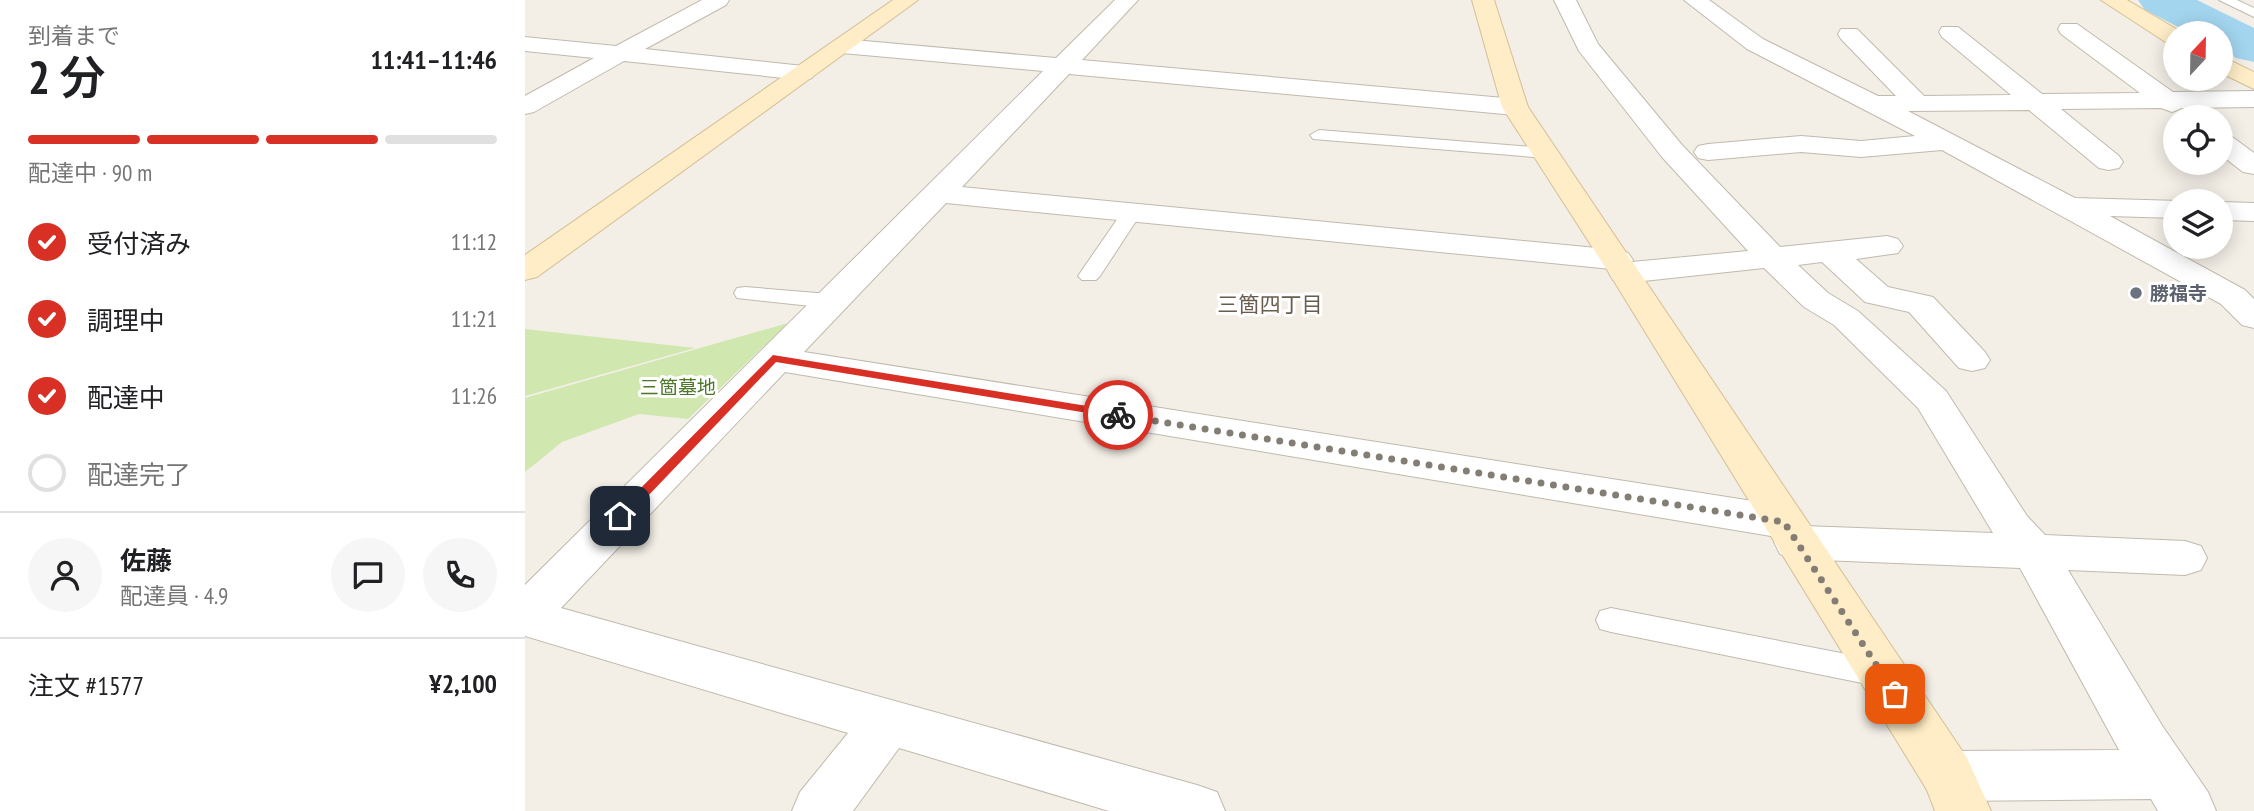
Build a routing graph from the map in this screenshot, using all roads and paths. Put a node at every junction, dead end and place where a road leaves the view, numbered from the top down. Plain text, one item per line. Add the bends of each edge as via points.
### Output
1 (718, 0) edge
2 (907, 0) edge
3 (1127, 0) edge
4 (1483, 0) edge
5 (1565, 0) edge
6 (1695, 0) edge
7 (2112, 0) edge
8 (2226, 0) edge
9 (2254, 13) edge
10 (2069, 29) junction
11 (2100, 29) dead end
12 (2042, 30) dead end
13 (1977, 31) dead end
14 (2163, 31) edge
15 (1876, 33) dead end
16 (1823, 34) dead end
17 (1849, 34) junction
18 (525, 44) edge
19 (842, 46) junction
20 (619, 54) junction
21 (1060, 68) junction
22 (2233, 70) edge
23 (803, 73) junction
24 (2254, 82) edge
25 (2254, 99) edge
26 (2166, 100) junction
27 (2033, 102) junction
28 (1917, 103) junction
29 (1873, 104) junction
30 (2173, 105) edge
31 (525, 106) edge
32 (1515, 107) junction
33 (1319, 135) dead end
34 (1946, 141) junction
35 (2233, 151) edge
36 (1708, 152) dead end
37 (1546, 153) junction
38 (2109, 162) dead end
39 (2253, 166) edge
40 (936, 193) junction
41 (2068, 206) junction
42 (2163, 209) edge
43 (2233, 211) edge
44 (1132, 212) junction
45 (2254, 212) edge
46 (1887, 246) dead end
47 (1830, 252) junction
48 (1773, 258) junction
49 (1621, 267) junction
50 (525, 270) edge
51 (1089, 276) dead end
52 (745, 293) dead end
53 (829, 301) junction
54 (2254, 318) edge
55 (773, 359) junction
56 (1972, 360) dead end
57 (1790, 532) junction
58 (2033, 551) junction
59 (2185, 558) dead end
60 (525, 616) edge
61 (1611, 620) dead end
62 (1882, 674) junction
63 (889, 721) junction
64 (2177, 792) edge
65 (1955, 794) edge
66 (820, 811) edge
67 (1197, 811) edge

1 - 20 street
2 - 19 street
3 - 21 street
4 - 32 street
5 - 48 street via 1594,55 1672,151
6 - 29 street via 1755,44
7 - 14 street
8 - 9 lane
10 - 11 street
10 - 12 street
10 - 26 street
13 - 27 street via 1940,32
15 - 17 street
16 - 17 street
17 - 28 street
18 - 20 street
19 - 21 street
19 - 23 street
20 - 23 street
20 - 31 street
21 - 32 street
21 - 40 street
22 - 24 street
23 - 50 street
25 - 26 street
26 - 27 street
26 - 30 street
27 - 28 street
27 - 38 street
28 - 29 street
29 - 34 street
32 - 37 street
33 - 37 lane
34 - 36 street via 1861,149 1801,144
34 - 41 street
35 - 39 street
37 - 49 street
40 - 44 street
40 - 53 street
41 - 42 street
41 - 54 street via 2233,296
43 - 45 street
44 - 49 street
44 - 51 lane
46 - 47 street
47 - 48 street
47 - 56 street via 1877,295 1921,304
48 - 49 street
48 - 58 street via 1816,300 1846,318 1932,400 2012,527
49 - 57 street
52 - 53 lane
53 - 55 street
55 - 57 street
55 - 60 street
57 - 58 street
57 - 62 street
58 - 59 street
58 - 64 street via 2144,744
60 - 63 street
61 - 62 lane
62 - 65 street
63 - 66 street
63 - 67 street
64 - 65 street

